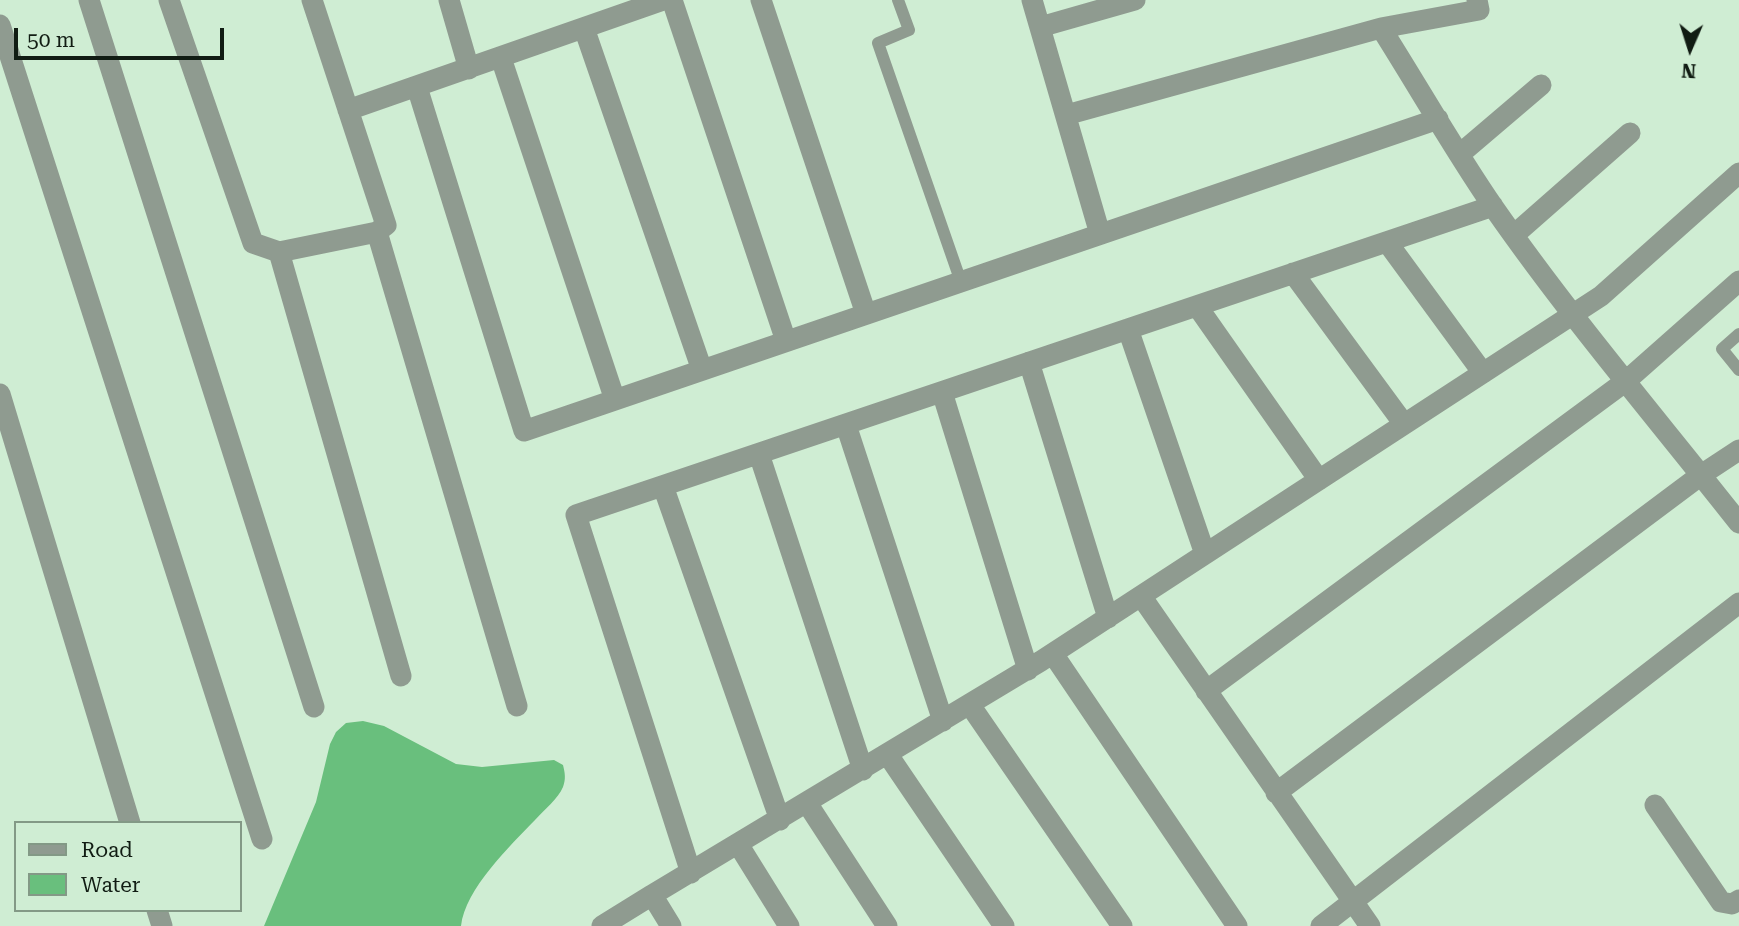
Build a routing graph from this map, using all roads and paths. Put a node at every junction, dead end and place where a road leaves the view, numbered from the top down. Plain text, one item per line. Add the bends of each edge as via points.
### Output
1 (89, 0) edge
2 (169, 0) edge
3 (312, 0) edge
4 (449, 0) edge
5 (663, 0) edge
6 (672, 0) edge
7 (761, 0) edge
8 (898, 0) edge
9 (1032, 0) edge
10 (1135, 0) edge
11 (1477, 0) edge
12 (0, 24) edge
13 (1040, 27) junction
14 (584, 28) junction
15 (1381, 28) junction
16 (500, 58) junction
17 (468, 69) junction
18 (1541, 85) dead end
19 (417, 87) junction
20 (348, 110) junction
21 (1066, 115) junction
22 (1438, 119) junction
23 (1629, 133) dead end
24 (1460, 154) junction
25 (1739, 173) edge
26 (1493, 206) junction
27 (377, 232) junction
28 (1100, 234) junction
29 (1514, 234) junction
30 (1387, 242) junction
31 (279, 252) junction
32 (1293, 273) junction
33 (961, 282) junction
34 (1736, 288) edge
35 (1197, 306) junction
36 (866, 314) junction
37 (1572, 314) junction
38 (1128, 329) junction
39 (1739, 334) edge
40 (786, 341) junction
41 (1029, 362) junction
42 (702, 370) junction
43 (1739, 370) edge
44 (1483, 373) junction
45 (1626, 381) junction
46 (942, 392) junction
47 (0, 394) edge
48 (615, 400) junction
49 (1404, 424) junction
50 (846, 425) junction
51 (1739, 450) edge
52 (759, 454) junction
53 (1701, 475) junction
54 (1319, 480) junction
55 (663, 486) junction
56 (1739, 523) edge
57 (1205, 554) junction
58 (1141, 596) junction
59 (1739, 603) edge
60 (1108, 618) junction
61 (1053, 654) junction
62 (1028, 670) junction
63 (401, 676) dead end
64 (1206, 691) junction
65 (970, 705) junction
66 (517, 706) dead end
67 (314, 707) dead end
68 (943, 721) junction
69 (888, 755) junction
70 (863, 769) junction
71 (1276, 793) junction
72 (807, 803) junction
73 (1655, 805) dead end
74 (780, 820) junction
75 (129, 821) edge
76 (262, 839) dead end
77 (738, 844) junction
78 (691, 873) junction
79 (652, 895) junction
80 (1739, 900) edge
81 (1353, 902) junction
82 (602, 926) edge
83 (671, 926) edge
84 (789, 926) edge
85 (887, 926) edge
86 (1004, 926) edge
87 (1122, 926) edge
88 (1237, 926) edge
89 (1321, 926) edge
90 (1370, 926) edge

1 - 67 street
2 - 31 street via 253,243
3 - 20 street
4 - 17 street
5 - 14 street
6 - 40 street
7 - 36 street
8 - 33 lane via 909,30 878,43
9 - 13 street
10 - 13 street
11 - 15 street via 1479,10
12 - 76 street
13 - 21 street
14 - 16 street
14 - 42 street
15 - 21 street
15 - 22 street
16 - 17 street
16 - 48 street
17 - 19 street
18 - 24 street
19 - 20 street
19 - 48 street via 524,431
20 - 27 street via 386,225
21 - 28 street
22 - 24 street
22 - 28 street
23 - 29 street
24 - 26 street
25 - 37 street via 1601,296
26 - 29 street
26 - 30 street
27 - 31 street
27 - 66 street
28 - 33 street
29 - 37 street
30 - 32 street
30 - 44 street
31 - 63 street
32 - 35 street
32 - 49 street
33 - 36 street
34 - 45 street
35 - 38 street
35 - 54 street
36 - 40 street
37 - 44 street
37 - 45 street
38 - 41 street
38 - 57 street
39 - 43 lane via 1722,349
40 - 42 street
41 - 46 street
41 - 60 street
42 - 48 street
44 - 49 street
45 - 53 street
45 - 64 street
46 - 50 street
46 - 62 street
47 - 75 street
49 - 54 street
50 - 52 street
50 - 68 street
51 - 53 street
52 - 55 street
52 - 70 street
53 - 56 street
53 - 71 street
54 - 57 street
55 - 74 street
55 - 78 street via 576,515
57 - 58 street
58 - 60 street
58 - 64 street
59 - 81 street
60 - 61 street
61 - 62 street
61 - 88 street
62 - 65 street
64 - 71 street
65 - 68 street
65 - 87 street
68 - 69 street
69 - 70 street
69 - 86 street
70 - 72 street
71 - 81 street
72 - 74 street
72 - 85 street
73 - 80 street via 1721,902
74 - 77 street
77 - 78 street
77 - 84 street
78 - 79 street
79 - 82 street
79 - 83 street
81 - 89 street
81 - 90 street

